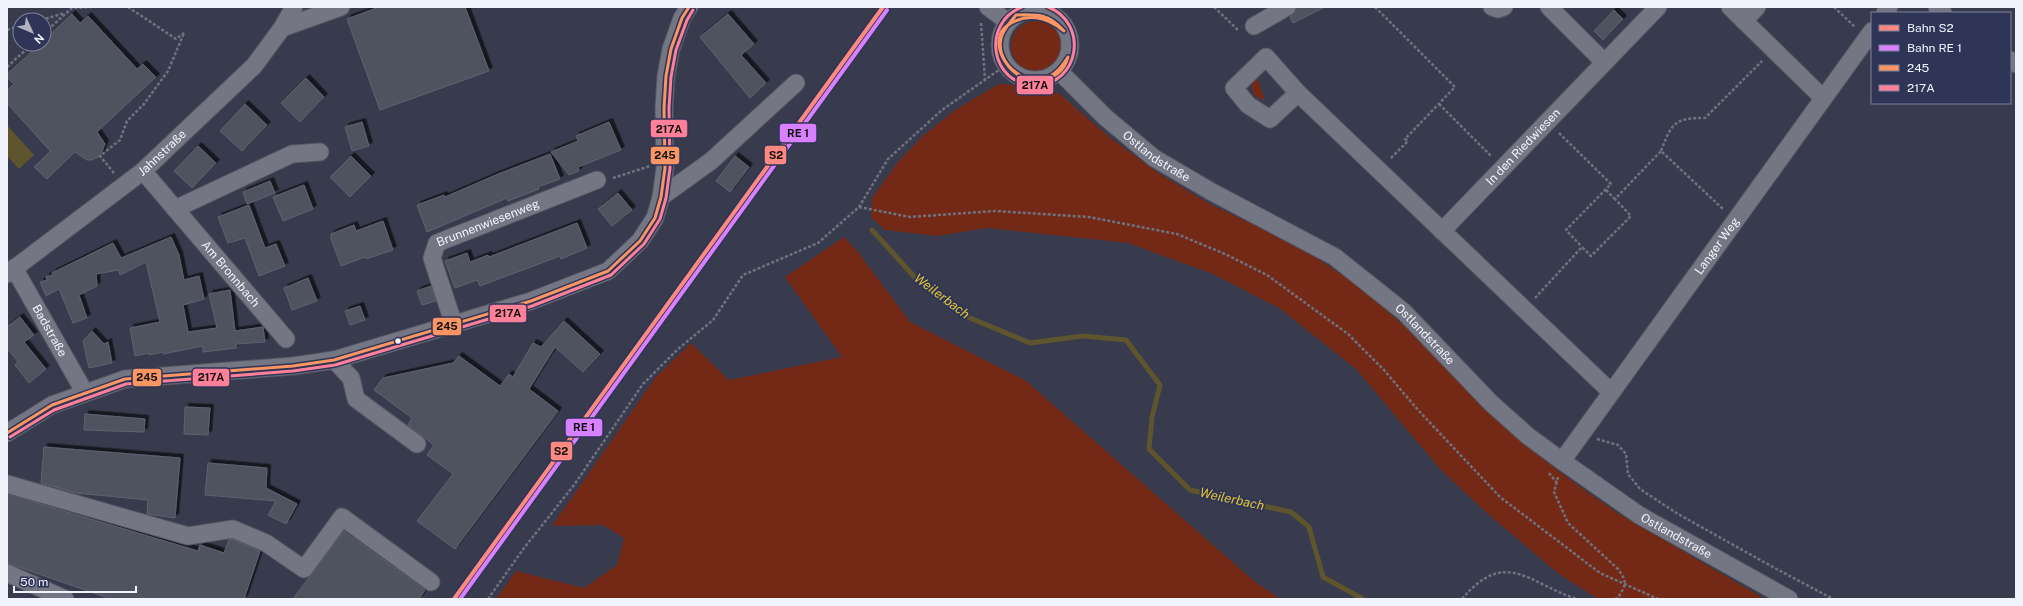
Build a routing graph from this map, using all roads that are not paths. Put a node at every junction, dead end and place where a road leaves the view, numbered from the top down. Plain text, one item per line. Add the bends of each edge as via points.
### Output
1 (294, 7) edge
2 (341, 7) edge
3 (689, 7) edge
4 (1287, 7) edge
5 (1492, 7) edge
6 (1504, 7) edge
7 (1549, 7) edge
8 (1658, 7) edge
9 (1730, 7) edge
10 (1757, 7) edge
11 (989, 8) edge
12 (1048, 9) edge
13 (1744, 21) junction
14 (1008, 22) junction
15 (1254, 26) dead end
16 (282, 28) junction
17 (1869, 34) edge
18 (1604, 62) junction
19 (1059, 71) junction
20 (796, 83) dead end
21 (1298, 93) dead end
22 (1823, 98) junction
23 (320, 152) dead end
24 (143, 171) junction
25 (597, 180) road end
26 (661, 197) junction
27 (175, 209) junction
28 (1442, 231) junction
29 (10, 271) edge
30 (454, 325) junction
31 (286, 339) dead end
32 (334, 360) junction
33 (1611, 392) junction
34 (86, 393) junction
35 (7, 433) edge
36 (417, 444) dead end
37 (1562, 461) junction
38 (7, 484) edge
39 (7, 573) edge
40 (431, 582) dead end
41 (62, 598) edge
42 (1789, 599) edge

1 - 16 street, Jahnstraße
2 - 16 street
3 - 26 street via 682,18 671,49 666,76 665,161
4 - 15 street
5 - 6 street
7 - 18 street
8 - 18 street, In den Riedwiesen
9 - 13 street
10 - 13 street
11 - 14 street
12 - 14 street via 1026,10
12 - 19 street via 1066,26 1070,38 1067,61
13 - 22 street
14 - 19 street via 1002,32 1001,54 1014,74 1025,79 1037,80
16 - 24 street, Jahnstraße via 254,66
17 - 22 street, Langer Weg
18 - 28 street, In den Riedwiesen
19 - 37 street, Ostlandstraße via 1105,117 1154,158 1335,257 1404,312 1491,403 1528,436
20 - 26 street via 711,161
21 - 28 street
22 - 33 street, Langer Weg
23 - 27 street via 292,154
24 - 27 street, Am Bronnbach
24 - 29 street, Jahnstraße
25 - 30 street, Brunnenwiesenweg via 437,244 432,258
26 - 30 street via 655,218 640,241 608,271 531,301
27 - 31 street, Am Bronnbach
28 - 33 street
29 - 34 street, Badstraße
30 - 32 street
32 - 34 street via 293,366 125,379
32 - 36 street via 351,378 356,398
33 - 37 street, Langer Weg
34 - 35 street via 52,405
37 - 42 street, Ostlandstraße via 1639,514
38 - 40 street via 188,536 233,529 266,543 304,569 342,517
39 - 41 street

